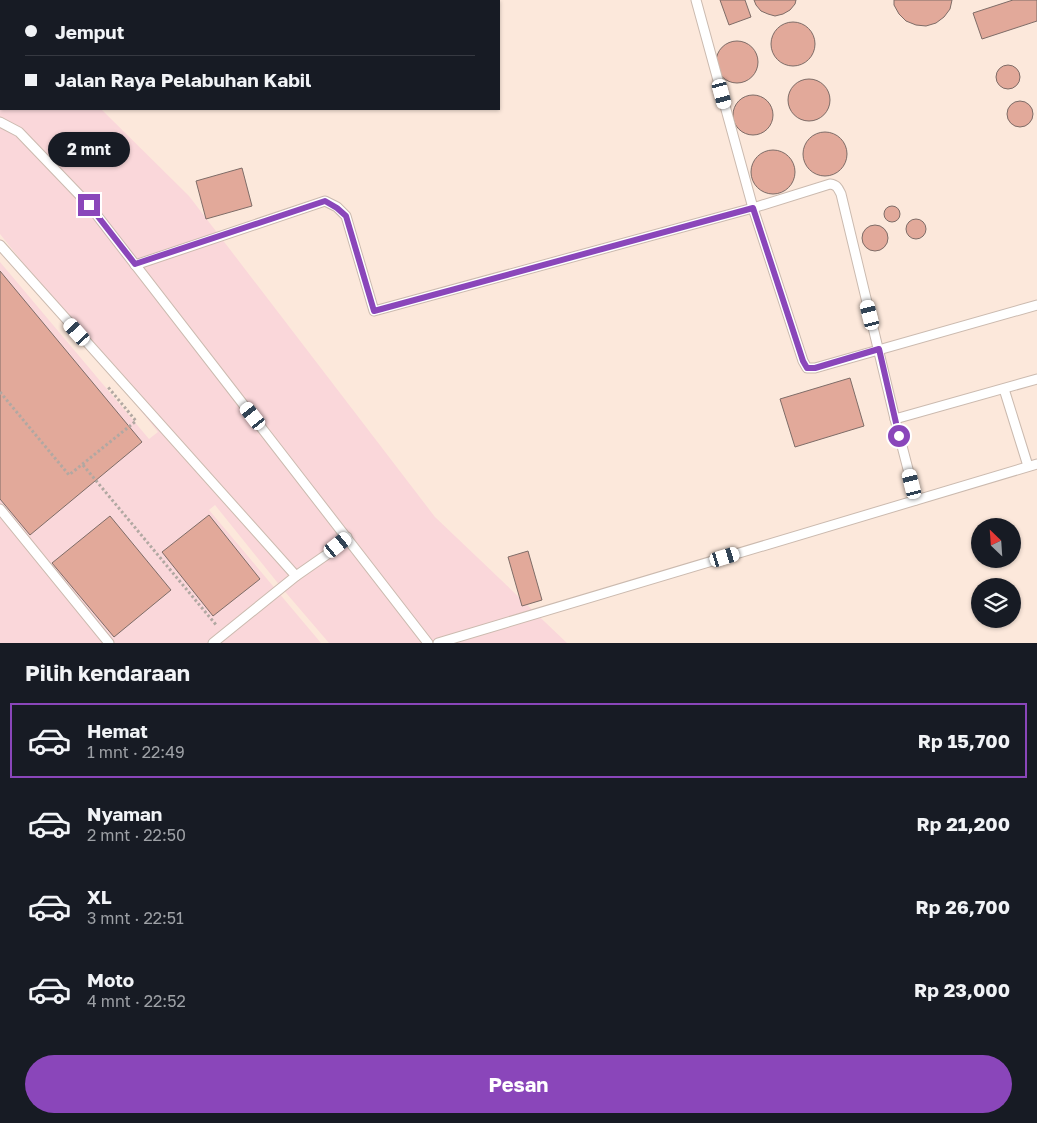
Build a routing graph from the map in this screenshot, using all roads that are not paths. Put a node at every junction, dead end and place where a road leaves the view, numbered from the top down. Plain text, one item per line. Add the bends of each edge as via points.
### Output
1 (696, 0) edge
2 (0, 122) edge
3 (753, 208) junction
4 (0, 245) edge
5 (135, 264) junction
6 (1037, 305) edge
7 (879, 349) junction
8 (1037, 379) edge
9 (1004, 389) junction
10 (895, 420) junction
11 (1033, 465) edge
12 (916, 500) junction
13 (0, 509) edge
14 (347, 538) junction
15 (296, 576) junction
16 (109, 643) edge
17 (214, 643) edge
18 (428, 643) edge
19 (438, 643) edge

1 - 3 lane
2 - 5 lane via 19,132 83,198
3 - 5 lane via 374,311 346,216 325,201
3 - 7 lane via 807,368
3 - 7 lane via 830,184 838,188
4 - 15 lane
5 - 14 lane
6 - 7 lane
7 - 10 lane
8 - 9 lane
9 - 10 lane
9 - 11 lane
10 - 12 lane
11 - 12 lane
12 - 19 lane
13 - 16 lane
14 - 15 lane
14 - 18 lane
15 - 17 lane

